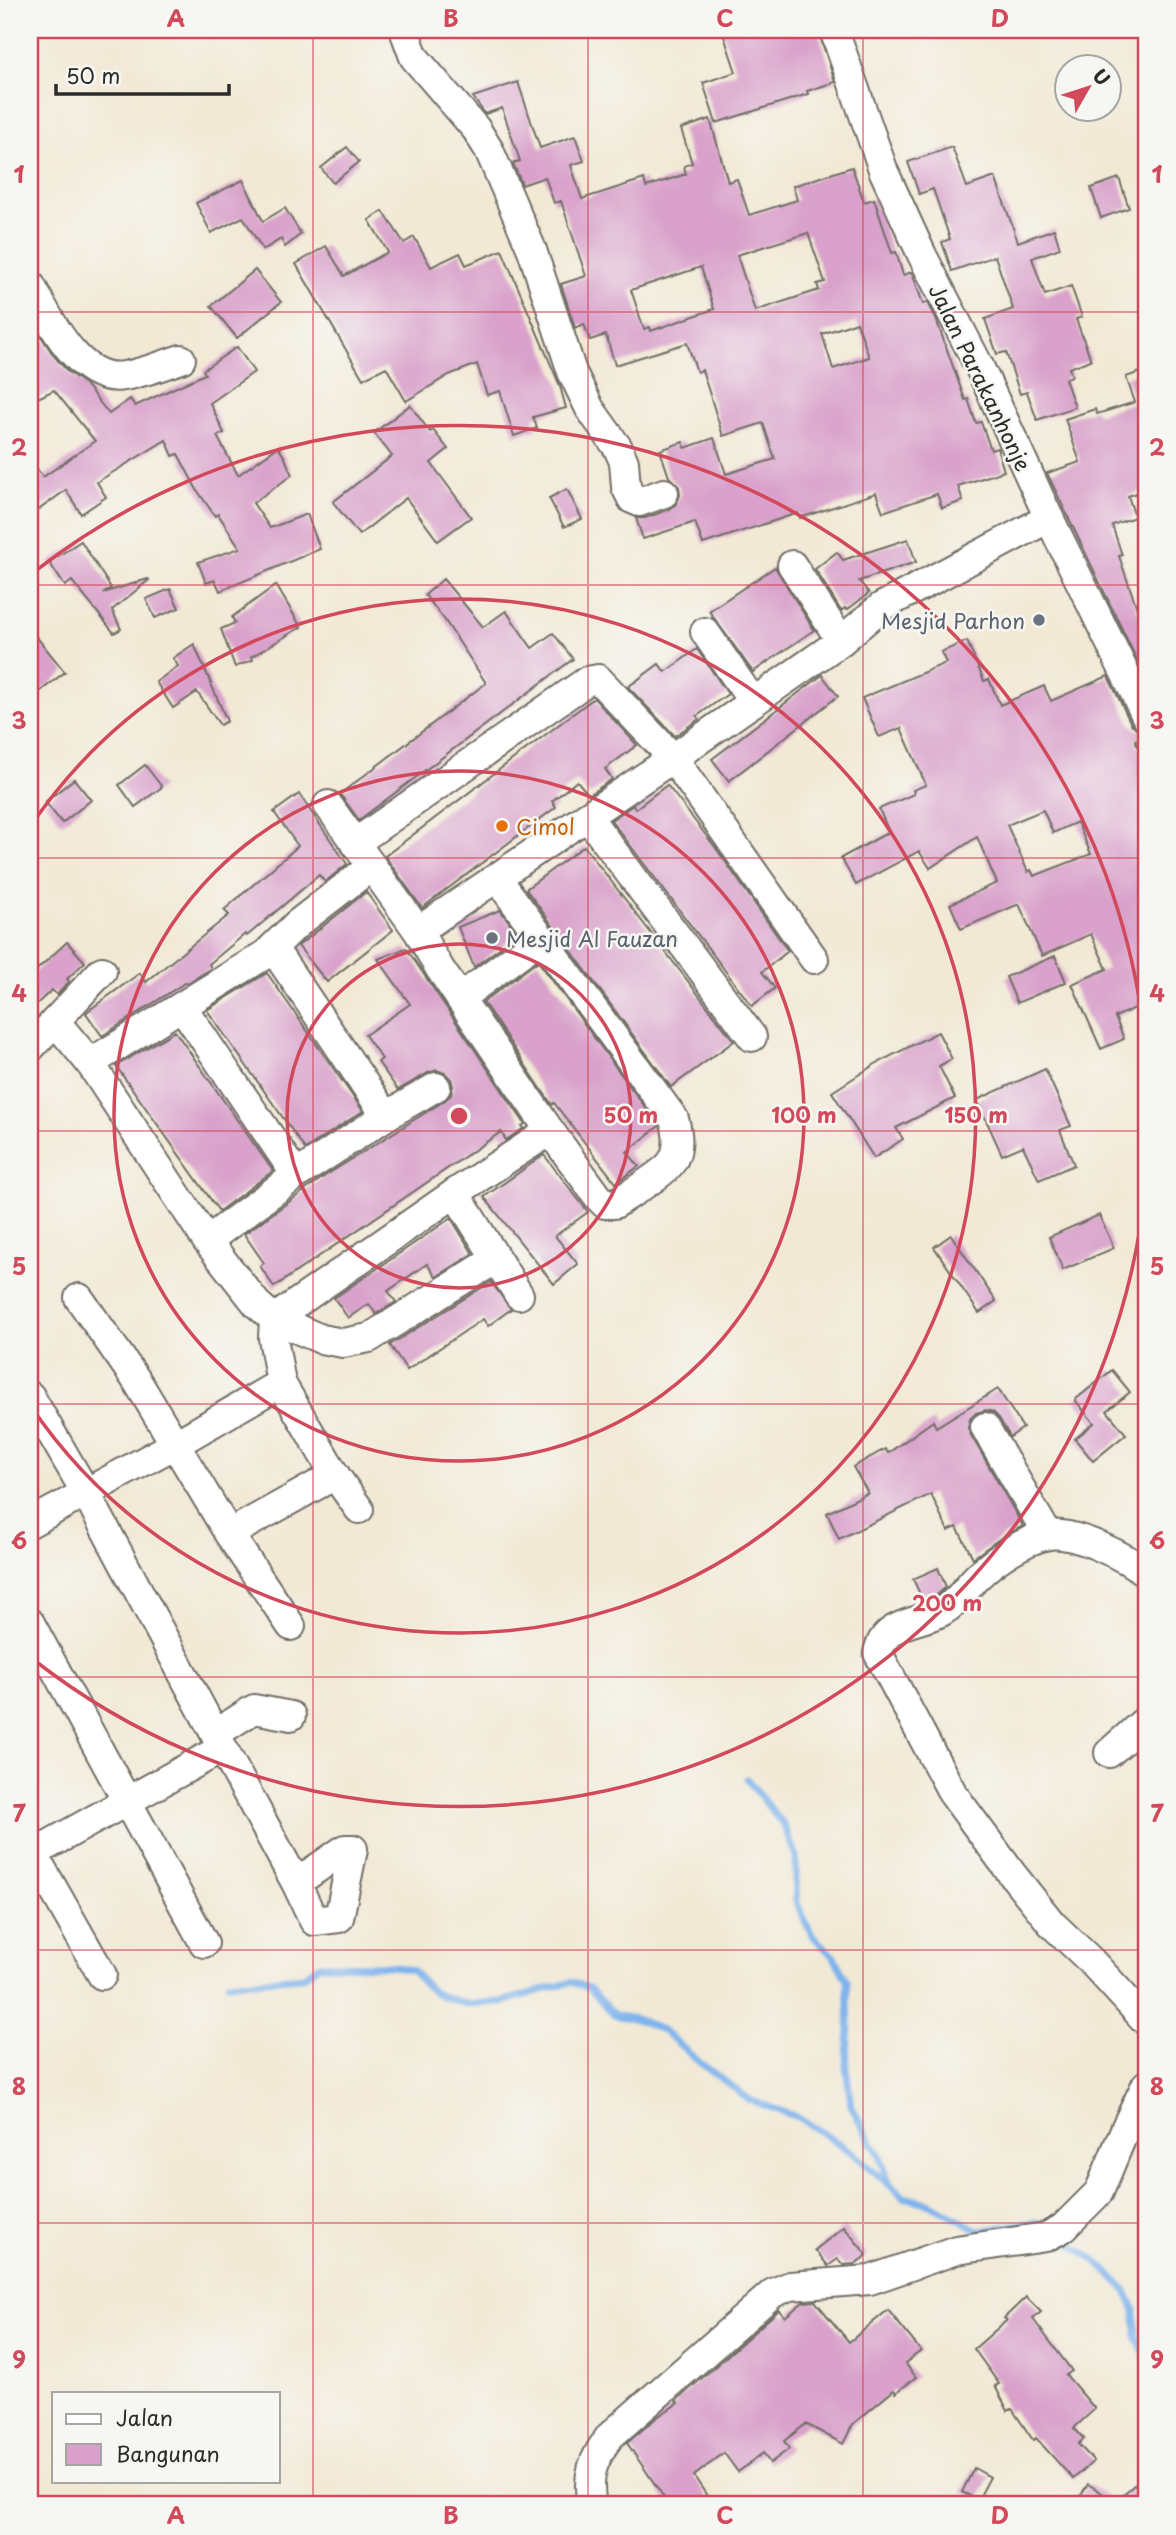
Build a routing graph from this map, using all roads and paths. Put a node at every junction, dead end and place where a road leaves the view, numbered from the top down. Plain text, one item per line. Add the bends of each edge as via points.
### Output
1 (404, 30) edge
2 (834, 30) edge
3 (30, 284) edge
4 (181, 359) dead end
5 (651, 498) dead end
6 (1049, 518) junction
7 (792, 565) dead end
8 (705, 632) dead end
9 (841, 641) junction
10 (753, 702) junction
11 (1146, 716) edge
12 (673, 758) junction
13 (328, 805) dead end
14 (587, 816) junction
15 (355, 843) junction
16 (372, 866) junction
17 (497, 878) junction
18 (418, 931) junction
19 (541, 938) junction
20 (273, 948) junction
21 (814, 960) dead end
22 (102, 971) dead end
23 (460, 998) junction
24 (183, 1008) junction
25 (55, 1021) junction
26 (752, 1037) dead end
27 (30, 1048) edge
28 (90, 1063) junction
29 (436, 1087) dead end
30 (386, 1116) junction
31 (550, 1131) junction
32 (296, 1175) junction
33 (455, 1193) junction
34 (207, 1241) junction
35 (496, 1259) junction
36 (519, 1295) dead end
37 (79, 1298) dead end
38 (274, 1319) junction
39 (281, 1382) junction
40 (30, 1396) edge
41 (985, 1427) dead end
42 (174, 1445) junction
43 (335, 1475) junction
44 (86, 1493) junction
45 (359, 1509) dead end
46 (30, 1523) edge
47 (229, 1534) junction
48 (1048, 1535) junction
49 (1146, 1573) edge
50 (30, 1622) edge
51 (290, 1626) dead end
52 (291, 1716) dead end
53 (1146, 1720) edge
54 (219, 1741) junction
55 (1109, 1753) dead end
56 (129, 1802) junction
57 (31, 1852) edge
58 (296, 1883) dead end
59 (204, 1943) dead end
60 (102, 1975) dead end
61 (1146, 2021) edge
62 (1146, 2085) edge
63 (592, 2505) edge

1 - 5 street via 414,57 489,150 532,250 572,372 590,409 618,448 632,499
2 - 6 street, Jalan Parakanhonje via 884,172
3 - 4 street via 69,348 102,374 124,376
6 - 9 street via 890,601
6 - 11 street, Jalan Parakanhonje
7 - 9 street
8 - 10 street
9 - 10 street
10 - 12 street
12 - 14 street
12 - 15 street via 602,682 593,679
12 - 21 street
13 - 15 street
14 - 17 street
14 - 26 street
15 - 16 street
16 - 18 street
16 - 20 street
17 - 18 street
17 - 19 street
18 - 23 street
19 - 23 street
19 - 31 street via 674,1119 678,1133 670,1164 610,1205 598,1198
20 - 24 street
20 - 30 street
22 - 25 street
23 - 31 street
24 - 28 street
24 - 32 street
25 - 27 street
25 - 28 street
28 - 34 street
29 - 30 street
30 - 32 street
31 - 33 street
32 - 34 street
33 - 35 street
33 - 38 street
34 - 38 street
35 - 36 street
35 - 38 street via 369,1338 343,1343 321,1339
37 - 42 street
38 - 39 street via 272,1338
39 - 42 street
39 - 43 street
40 - 44 street
41 - 48 street
42 - 44 street
42 - 47 street
43 - 45 street
43 - 47 street
44 - 46 street
44 - 54 street
47 - 51 street
48 - 49 street via 1102,1548
48 - 61 street via 1017,1548 978,1576 942,1611 888,1632 880,1640 878,1653 953,1794 1052,1924
50 - 56 street
52 - 54 street via 254,1709
53 - 55 street
54 - 56 street
54 - 58 street
56 - 57 street
56 - 59 street
57 - 60 street
62 - 63 street via 1099,2192 1054,2233 956,2250 870,2280 790,2286 774,2293 610,2435 596,2455 590,2475

